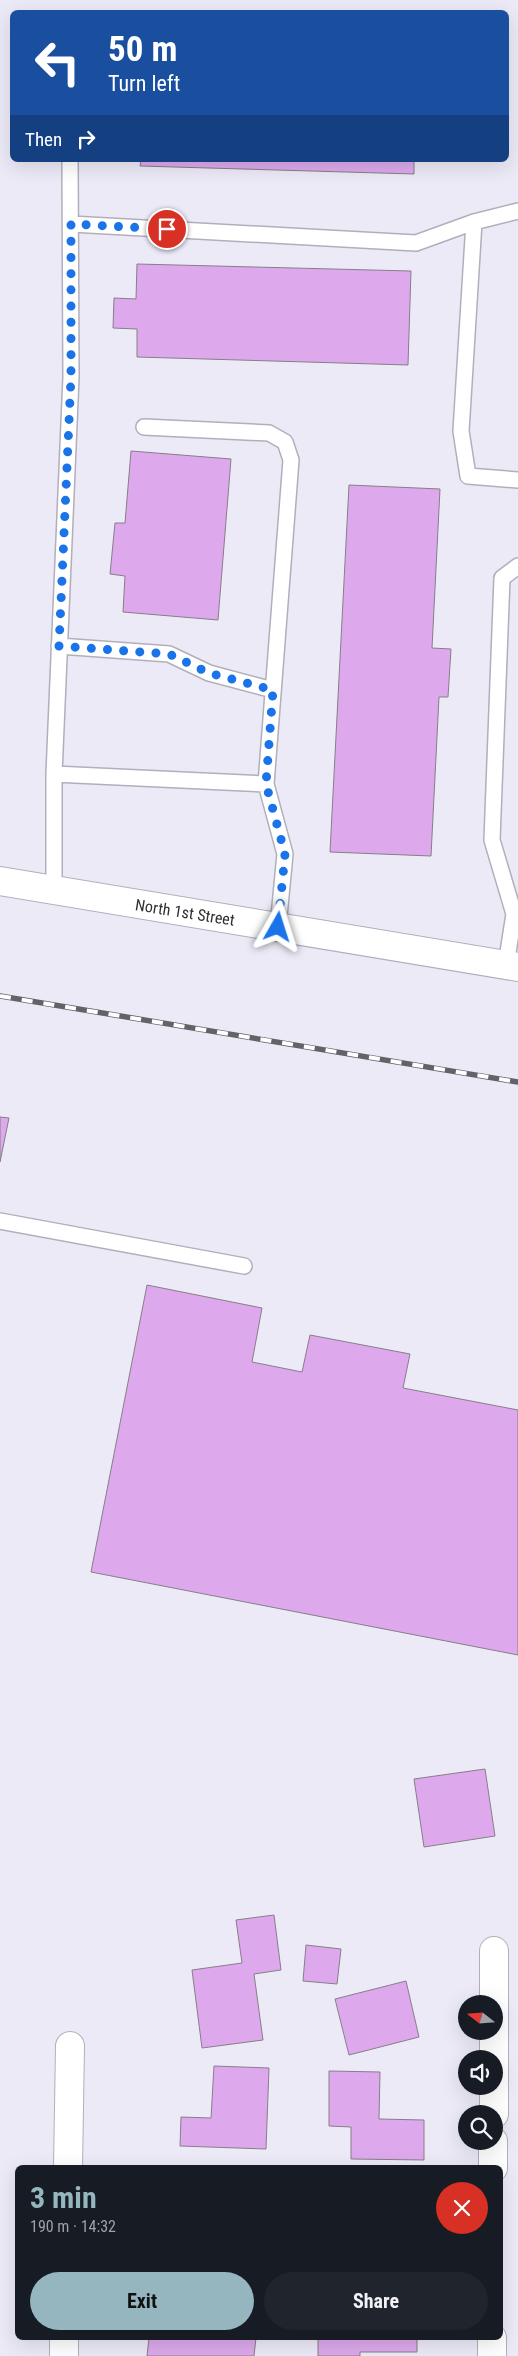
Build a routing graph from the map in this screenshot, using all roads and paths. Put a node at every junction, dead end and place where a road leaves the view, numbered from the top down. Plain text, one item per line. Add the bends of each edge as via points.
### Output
1 (70, 162) edge
2 (518, 211) edge
3 (474, 222) junction
4 (71, 224) junction
5 (144, 427) dead end
6 (518, 480) edge
7 (518, 566) edge
8 (59, 646) junction
9 (273, 690) junction
10 (54, 774) junction
11 (266, 784) junction
12 (0, 881) edge
13 (54, 891) junction
14 (278, 927) junction
15 (512, 966) edge
16 (0, 1221) edge
17 (244, 1266) dead end
18 (494, 1950) dead end
19 (70, 2046) dead end
20 (494, 2050) edge
21 (493, 2150) edge
22 (68, 2165) edge
23 (493, 2165) edge
24 (64, 2340) edge
25 (492, 2340) edge
26 (64, 2356) edge
27 (492, 2356) edge

1 - 4 lane
2 - 3 lane
3 - 4 lane via 416,243
3 - 6 lane via 461,431 468,476
4 - 8 lane via 71,377
5 - 9 lane via 269,433 285,442 291,460
7 - 15 lane via 502,578 492,840 514,914
8 - 9 lane via 169,654 209,673
8 - 10 lane
9 - 11 lane
10 - 11 lane
10 - 13 lane
11 - 14 lane via 285,854
12 - 13 street, North 1st Street
13 - 14 street, North 1st Street
14 - 15 street, North 1st Street
16 - 17 lane
18 - 20 street
19 - 22 street
21 - 23 street
24 - 26 street
25 - 27 street

